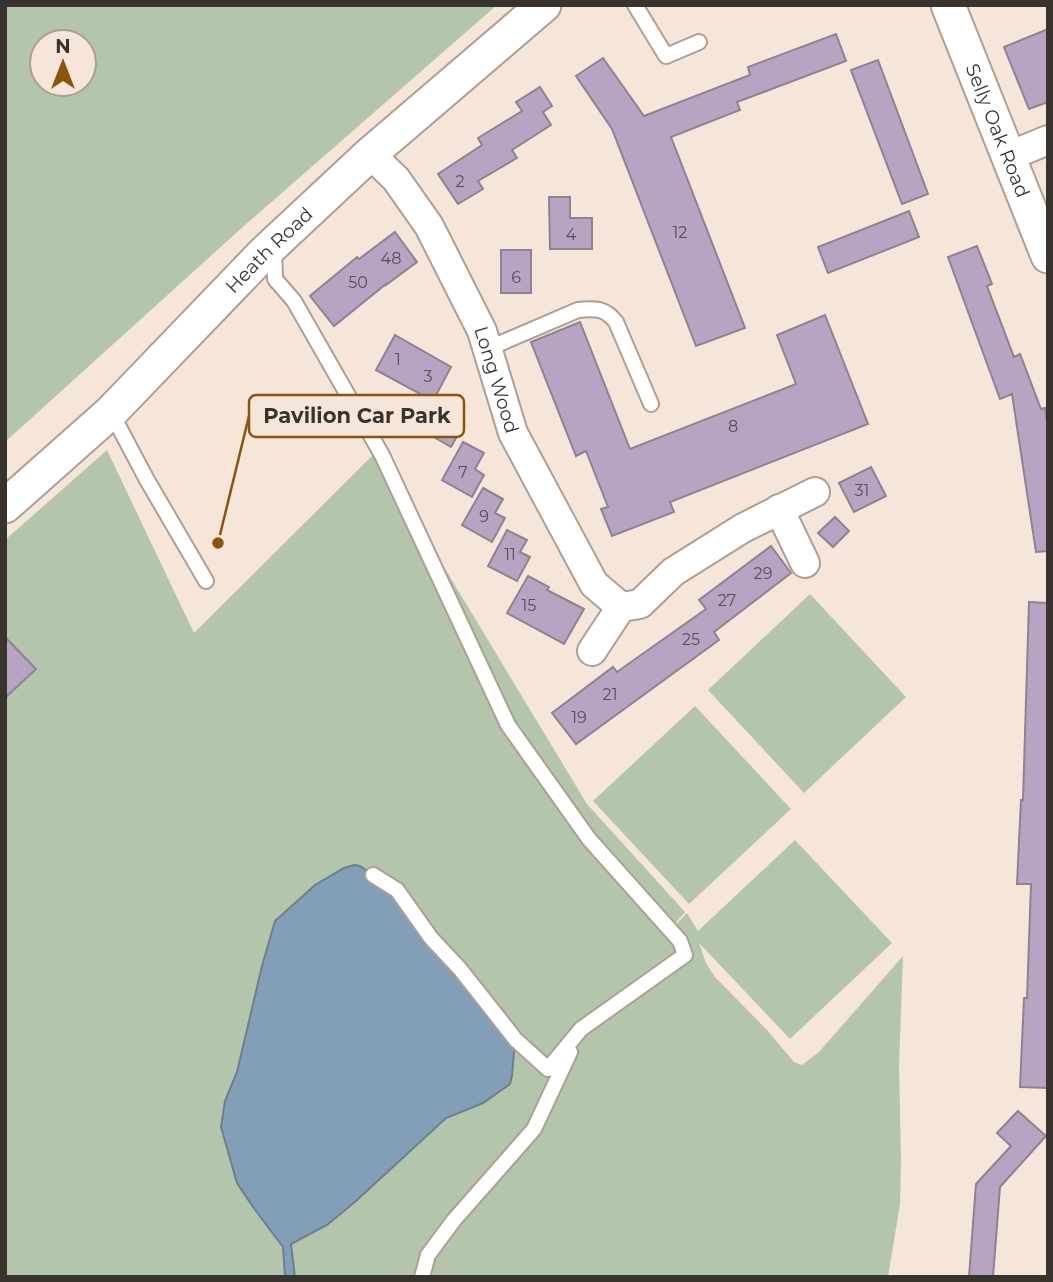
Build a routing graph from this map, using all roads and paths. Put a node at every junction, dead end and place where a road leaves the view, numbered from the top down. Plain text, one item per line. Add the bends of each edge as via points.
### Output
1 (544, 5) edge
2 (635, 5) edge
3 (948, 5) edge
4 (699, 42) dead end
5 (1048, 140) edge
6 (370, 154) junction
7 (1007, 157) junction
8 (274, 246) junction
9 (1048, 256) edge
10 (487, 349) junction
11 (651, 404) dead end
12 (111, 412) junction
13 (815, 492) dead end
14 (5, 506) edge
15 (779, 509) junction
16 (806, 563) dead end
17 (206, 581) dead end
18 (621, 607) junction
19 (592, 651) dead end
20 (373, 875) dead end
21 (581, 1029) junction
22 (422, 1277) edge

1 - 6 street, Heath Road
2 - 4 lane via 666,56
3 - 7 street, Selly Oak Road
5 - 7 street
6 - 8 street, Heath Road
6 - 10 street, Long Wood via 396,179 429,226
7 - 9 street, Selly Oak Road
8 - 12 street, Heath Road
8 - 21 lane via 275,279 294,301 382,455 508,725 589,839 680,941 685,955
10 - 11 lane via 578,310 600,310 616,323
10 - 18 street, Long Wood via 513,433 594,584
12 - 14 street, Heath Road
12 - 17 lane
13 - 15 street
15 - 16 street
15 - 18 street via 673,572 640,604
18 - 19 street
20 - 21 lane via 397,890 430,938 516,1040 548,1069
21 - 22 lane via 534,1129 454,1220 428,1255

